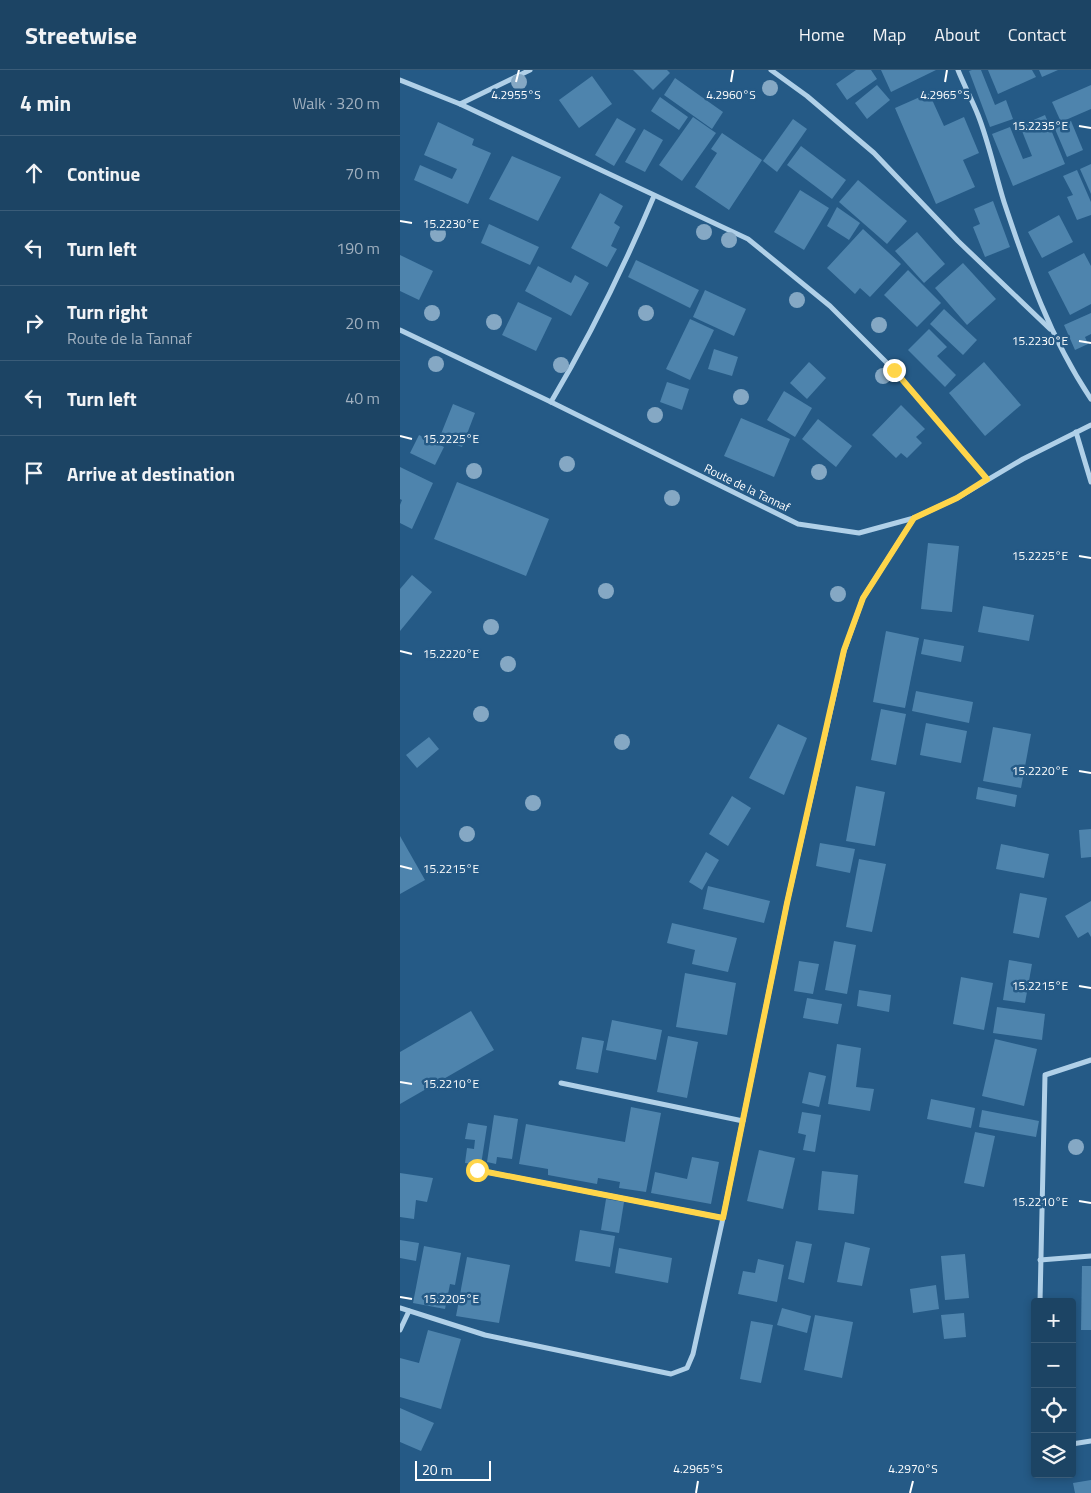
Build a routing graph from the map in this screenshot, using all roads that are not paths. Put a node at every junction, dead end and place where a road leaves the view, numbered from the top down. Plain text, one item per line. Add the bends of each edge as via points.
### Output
1 (530, 70) edge
2 (770, 70) edge
3 (958, 70) edge
4 (400, 80) edge
5 (460, 104) junction
6 (654, 196) junction
7 (1050, 329) junction
8 (400, 330) edge
9 (1091, 399) edge
10 (551, 402) junction
11 (1091, 425) edge
12 (1076, 432) junction
13 (987, 479) junction
14 (1091, 482) edge
15 (914, 518) junction
16 (1091, 1060) edge
17 (562, 1083) dead end
18 (742, 1121) junction
19 (477, 1170) dead end
20 (723, 1218) junction
21 (1091, 1256) edge
22 (1040, 1260) junction
23 (1040, 1298) edge
24 (400, 1308) edge
25 (409, 1310) junction
26 (400, 1330) edge
27 (1091, 1441) edge
28 (1076, 1443) edge

1 - 5 street
2 - 7 street via 807,96 874,153 958,242
3 - 7 street via 978,116 1004,202
4 - 5 street
5 - 6 street
6 - 10 street via 584,345
6 - 13 street via 748,239 830,306 894,370
7 - 9 street
8 - 10 street, Route de la Tannaf
10 - 15 street, Route de la Tannaf via 798,524 859,533
11 - 12 street, Route de la Tannaf
12 - 13 street, Route de la Tannaf
12 - 14 street
13 - 15 street, Route de la Tannaf via 957,498
15 - 18 street via 863,598 844,650
16 - 22 street via 1045,1075
17 - 18 street
18 - 20 street
19 - 20 street
20 - 25 street via 693,1354 687,1368 671,1374 485,1335
21 - 22 street
22 - 23 street
24 - 25 street
25 - 26 street
27 - 28 street

